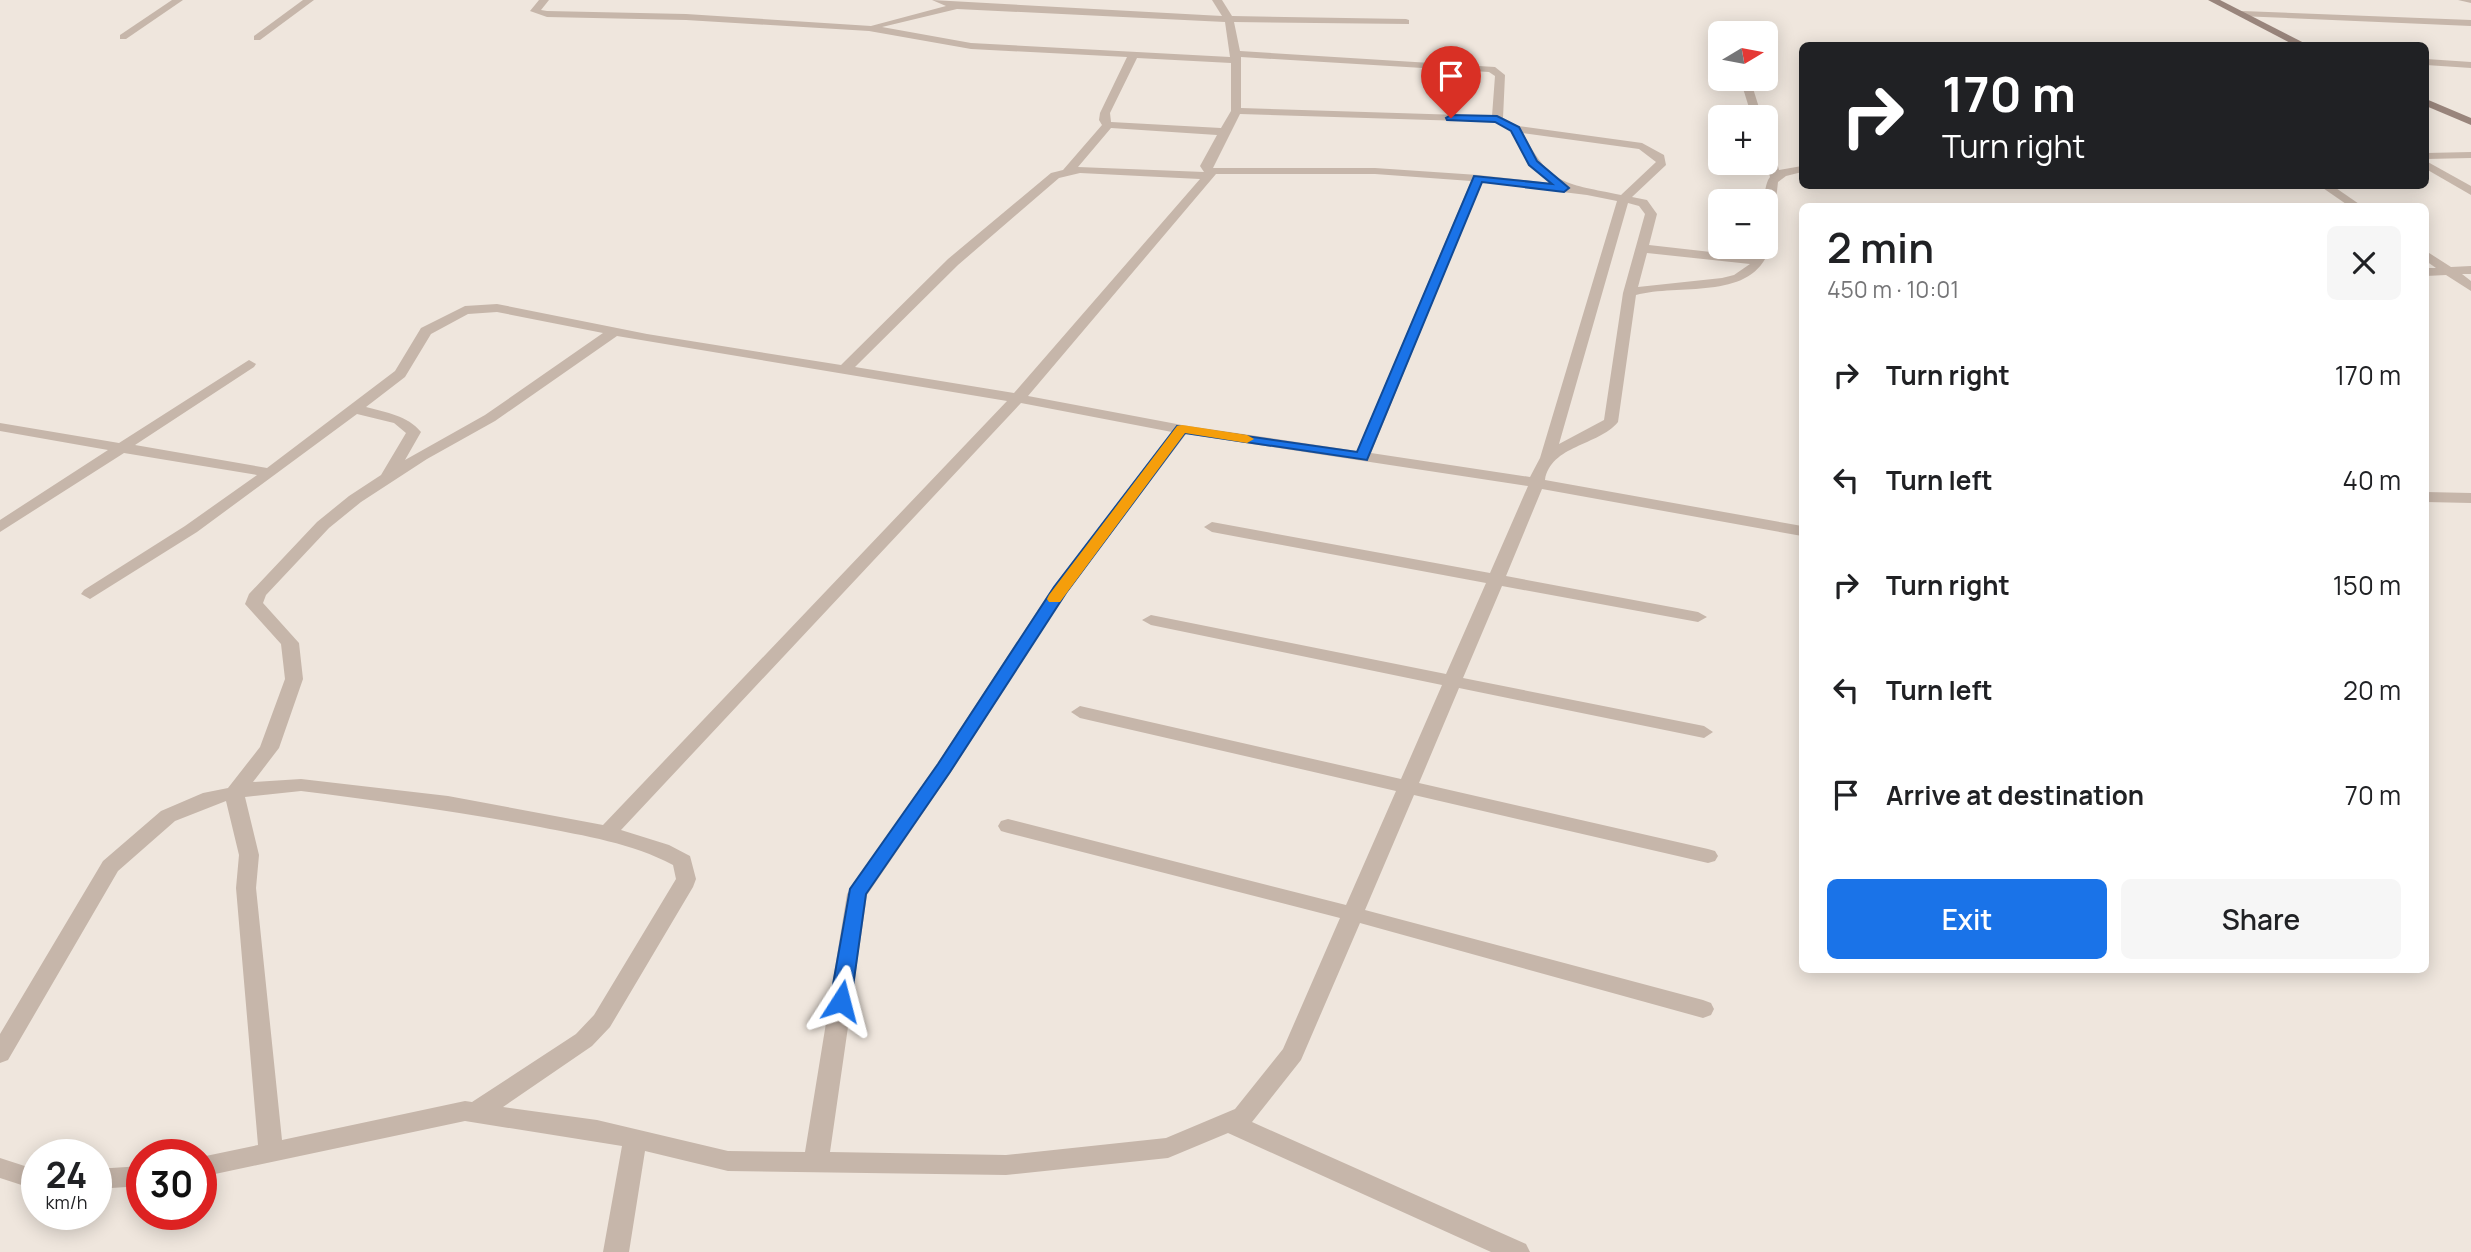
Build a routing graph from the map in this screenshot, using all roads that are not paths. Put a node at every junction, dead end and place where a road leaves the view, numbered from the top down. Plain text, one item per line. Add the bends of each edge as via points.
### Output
1 (178, 0) edge
2 (309, 0) edge
3 (544, 0) edge
4 (938, 0) edge
5 (1217, 0) edge
6 (2213, 0) edge
7 (2463, 0) edge
8 (2471, 0) edge
9 (957, 6) junction
10 (2242, 14) junction
11 (1229, 19) junction
12 (1406, 22) dead end
13 (2471, 23) edge
14 (869, 28) junction
15 (123, 37) dead end
16 (257, 38) dead end
17 (2297, 42) edge
18 (1133, 55) junction
19 (1236, 57) junction
20 (2429, 62) edge
21 (2471, 65) edge
22 (2429, 103) edge
23 (1236, 111) junction
24 (1497, 119) junction
25 (2471, 122) edge
26 (1108, 125) junction
27 (1516, 129) junction
28 (1226, 132) junction
29 (2471, 155) edge
30 (2429, 156) edge
31 (2429, 166) edge
32 (1799, 170) edge
33 (1067, 172) junction
34 (1211, 174) junction
35 (1775, 175) edge
36 (1478, 178) junction
37 (1776, 178) junction
38 (1564, 188) junction
39 (1771, 189) edge
40 (2330, 189) edge
41 (2471, 191) edge
42 (1624, 198) junction
43 (2352, 203) edge
44 (1640, 248) junction
45 (1708, 251) edge
46 (2429, 257) edge
47 (1757, 259) edge
48 (2471, 270) edge
49 (2449, 271) junction
50 (2429, 272) edge
51 (2471, 287) edge
52 (1630, 293) junction
53 (615, 331) junction
54 (249, 364) dead end
55 (844, 370) junction
56 (1018, 398) junction
57 (355, 409) junction
58 (0, 427) edge
59 (1182, 429) junction
60 (124, 446) junction
61 (1362, 457) junction
62 (1547, 460) junction
63 (270, 473) junction
64 (385, 481) junction
65 (1536, 483) junction
66 (2429, 496) edge
67 (2471, 498) edge
68 (0, 527) edge
69 (1212, 527) dead end
70 (1799, 530) edge
71 (1496, 578) junction
72 (90, 594) dead end
73 (1698, 617) dead end
74 (1151, 620) dead end
75 (1452, 681) junction
76 (1080, 712) dead end
77 (1704, 732) dead end
78 (1408, 785) junction
79 (234, 793) junction
80 (1008, 825) dead end
81 (607, 833) junction
82 (1708, 856) dead end
83 (1353, 914) junction
84 (1703, 1009) dead end
85 (0, 1054) edge
86 (475, 1113) junction
87 (1228, 1122) junction
88 (635, 1138) junction
89 (271, 1152) junction
90 (816, 1162) junction
91 (217, 1164) edge
92 (0, 1168) edge
93 (21, 1175) edge
94 (616, 1252) edge
95 (1517, 1252) edge

1 - 15 street
2 - 16 street
3 - 14 street via 535,11
4 - 9 street
5 - 11 street
6 - 10 main road
7 - 8 street
9 - 11 street
9 - 14 street
10 - 13 street
10 - 17 main road
11 - 12 street
11 - 19 street
14 - 18 street via 971,46
18 - 19 street
18 - 26 street via 1105,113
19 - 23 street
19 - 24 street via 1491,69 1500,75
20 - 21 street
22 - 25 main road
23 - 24 street
23 - 28 street
24 - 27 street
26 - 28 street
26 - 33 street
27 - 38 street via 1533,163
27 - 42 street via 1649,148 1662,163
28 - 34 street via 1206,166
29 - 30 street
31 - 41 street
32 - 37 street
33 - 34 street
33 - 55 street via 1046,180 953,262
34 - 36 street via 1375,171
34 - 56 street
35 - 37 street
36 - 38 street
36 - 61 street
37 - 39 street
38 - 42 street
40 - 43 street
42 - 44 street via 1643,203 1651,214
42 - 62 street
44 - 45 street
44 - 52 street
46 - 49 street
47 - 52 street via 1730,280
48 - 49 street
49 - 50 street
49 - 51 street
52 - 62 street via 1611,422
53 - 55 street
53 - 57 street via 497,308 465,310 426,331 400,374
53 - 64 street via 490,418
54 - 60 street
55 - 56 street
56 - 59 street
56 - 81 street
57 - 63 street
57 - 64 street via 399,420 414,432
58 - 60 street
59 - 61 street
59 - 90 street via 1059,591 857,894
60 - 63 street
60 - 68 street
61 - 65 street
62 - 65 street
63 - 72 street
64 - 79 street via 323,525 258,594 254,604 290,643 293,679 270,748
65 - 70 street
65 - 71 street
66 - 67 street
69 - 71 street
71 - 73 street
71 - 75 street
74 - 75 street
75 - 77 street
75 - 78 street
76 - 78 street
78 - 82 street
78 - 83 street
79 - 81 street via 301,785 448,803
79 - 85 street via 167,816 110,866
79 - 89 street via 249,855 246,888
80 - 83 street
81 - 86 street via 683,861 684,887 603,1021 584,1040
83 - 84 street
83 - 87 street via 1293,1054 1243,1116
86 - 88 street
86 - 89 street via 465,1111
87 - 90 street via 1168,1148 1006,1166
87 - 95 street
88 - 90 street via 728,1161
88 - 94 street
89 - 91 street
92 - 93 street

